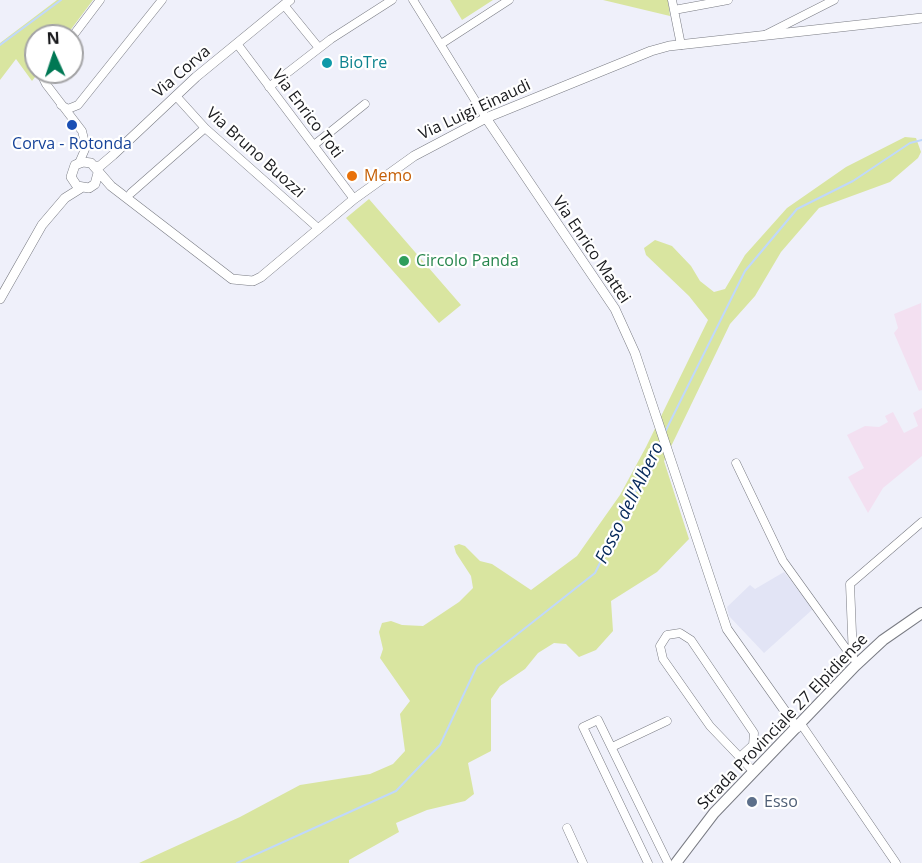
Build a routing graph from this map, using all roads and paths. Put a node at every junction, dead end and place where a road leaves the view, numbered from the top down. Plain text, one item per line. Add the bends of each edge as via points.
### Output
1 (100, 0) edge
2 (162, 0) edge
3 (392, 0) edge
4 (413, 0) edge
5 (509, 0) edge
6 (672, 0) edge
7 (728, 0) edge
8 (834, 0) edge
9 (287, 2) edge
10 (674, 10) junction
11 (922, 18) edge
12 (82, 24) edge
13 (764, 36) junction
14 (441, 44) junction
15 (238, 45) junction
16 (681, 45) junction
17 (319, 48) junction
18 (46, 84) edge
19 (269, 87) junction
20 (176, 96) junction
21 (365, 104) dead end
22 (61, 105) junction
23 (78, 105) junction
24 (486, 118) junction
25 (205, 128) junction
26 (314, 145) junction
27 (79, 163) junction
28 (95, 167) junction
29 (73, 181) junction
30 (95, 184) junction
31 (111, 186) junction
32 (81, 188) junction
33 (131, 193) dead end
34 (65, 198) junction
35 (354, 200) junction
36 (319, 229) junction
37 (0, 300) edge
38 (736, 463) dead end
39 (922, 522) edge
40 (922, 612) edge
41 (854, 662) junction
42 (667, 721) dead end
43 (799, 726) junction
44 (612, 747) junction
45 (740, 758) junction
46 (753, 771) junction
47 (634, 794) junction
48 (619, 801) junction
49 (567, 828) dead end
50 (583, 863) edge
51 (648, 863) edge
52 (668, 863) edge
53 (676, 863) edge
54 (896, 863) edge

1 - 12 street
2 - 23 street
3 - 17 street
4 - 14 street, Via Enrico Mattei
5 - 14 street
6 - 10 street
7 - 10 street
8 - 13 street, Via Luigi Einaudi
9 - 15 street, Via Corva
9 - 17 street
10 - 16 street
11 - 13 street, Via Luigi Einaudi
13 - 16 street, Via Luigi Einaudi
14 - 24 street, Via Enrico Mattei
15 - 19 street, Via Enrico Toti
15 - 20 street, Via Corva
16 - 24 street, Via Luigi Einaudi via 651,51
17 - 19 street
18 - 22 street
19 - 26 street, Via Enrico Toti
20 - 25 street, Via Bruno Buozzi
20 - 28 street, Via Corva
21 - 26 street
22 - 23 street via 68,109
22 - 27 street via 85,138 86,147
23 - 28 street
24 - 35 street, Via Luigi Einaudi via 414,156
24 - 43 street, Via Enrico Mattei via 615,309 635,354 727,629
25 - 33 street
25 - 36 street, Via Bruno Buozzi
26 - 35 street, Via Enrico Toti
27 - 28 street
27 - 29 street via 73,169
28 - 30 street
28 - 31 street
29 - 32 street
29 - 34 street
30 - 31 street
30 - 32 street
31 - 36 street, Via Luigi Einaudi via 232,279 246,282 261,277
32 - 34 street
34 - 37 street via 42,225
35 - 36 street, Via Luigi Einaudi
38 - 41 street via 783,561
39 - 41 street via 850,584
40 - 41 main road, Strada Provinciale 27 Elpidiense
41 - 43 main road, Strada Provinciale 27 Elpidiense
42 - 44 street
43 - 46 main road, Strada Provinciale 27 Elpidiense
43 - 54 street
44 - 47 street
44 - 48 street via 598,720 583,727
45 - 45 street via 710,726 663,659 660,646 667,635 680,633 691,640 754,733 753,745
45 - 46 street
46 - 53 main road, Strada Provinciale 27 Elpidiense
47 - 48 street
47 - 52 street
48 - 51 street
49 - 50 street

